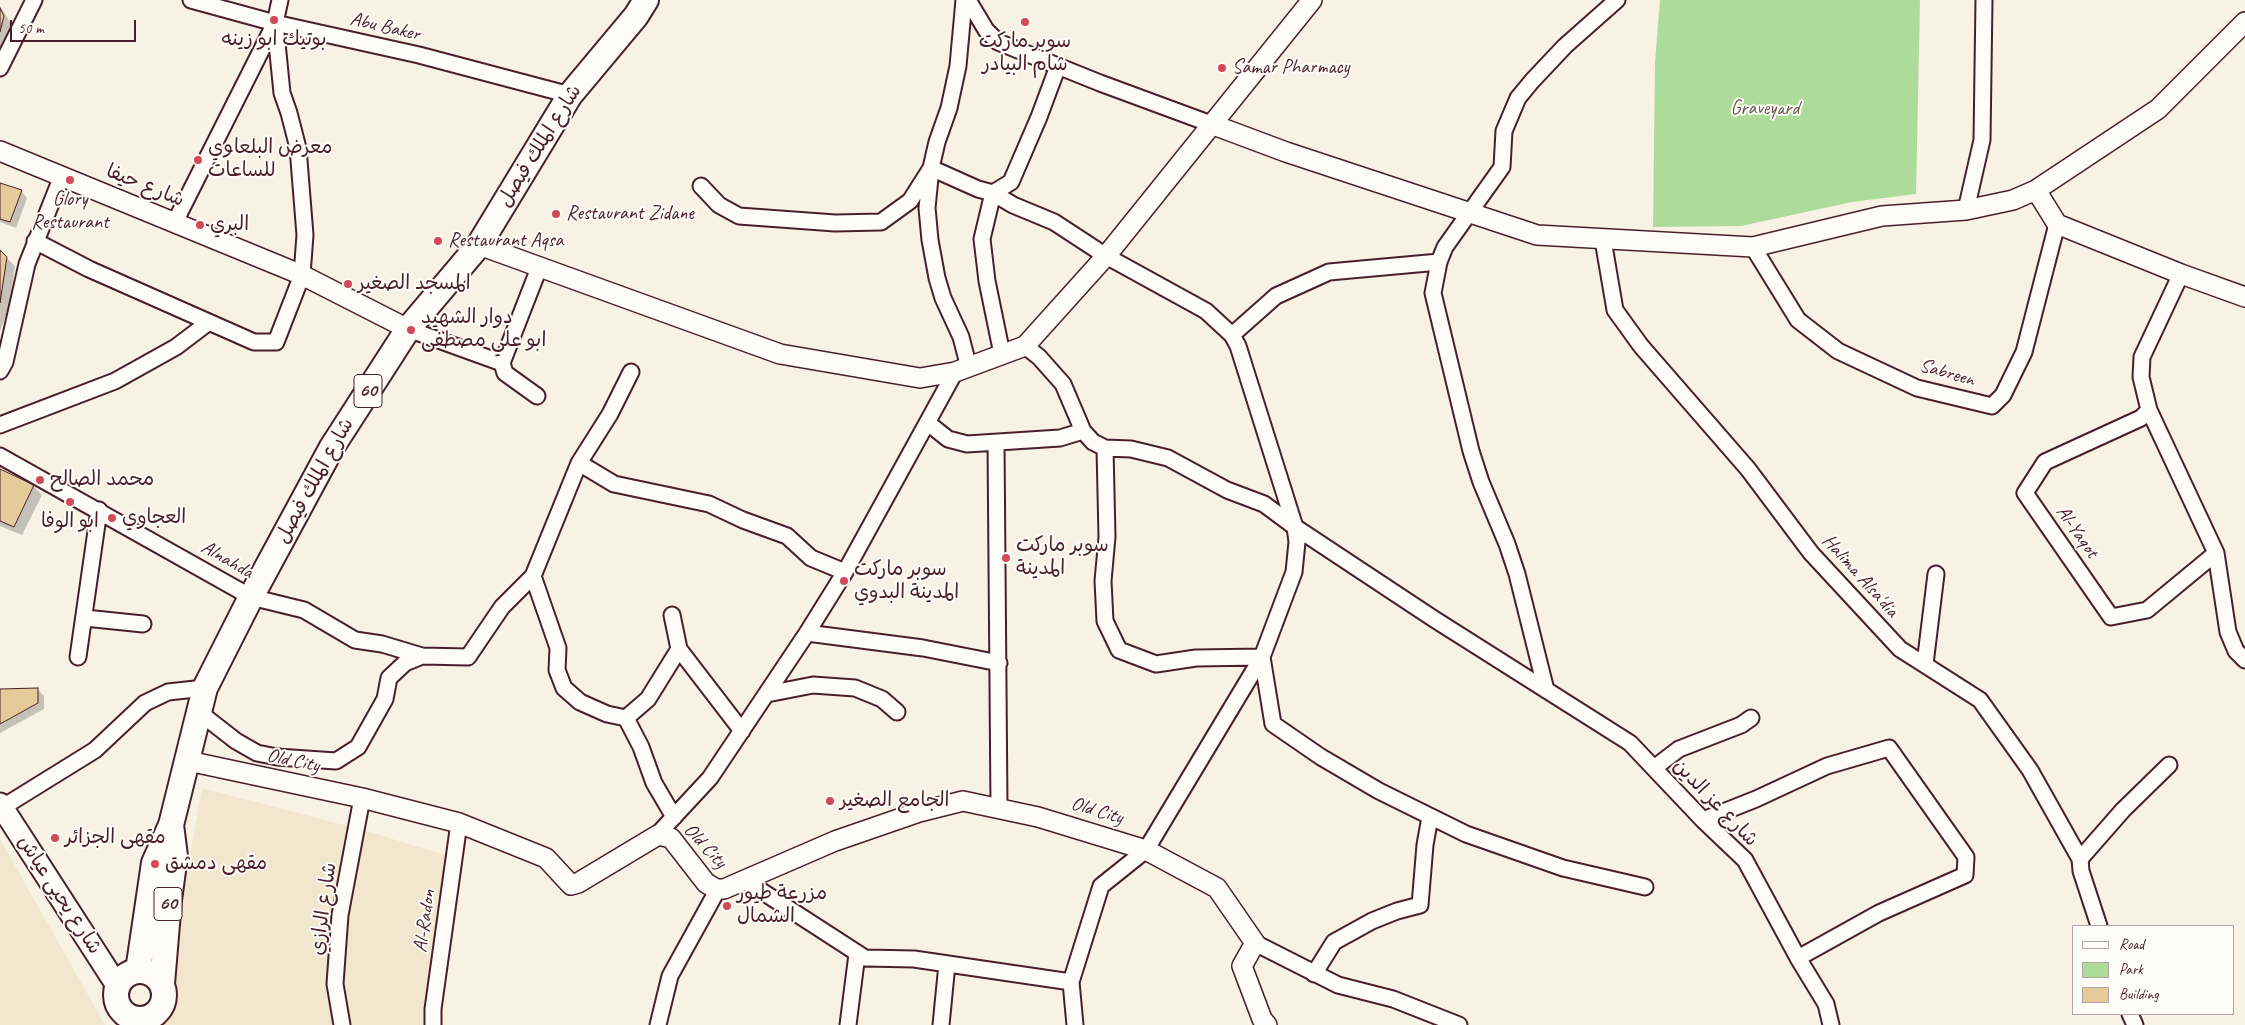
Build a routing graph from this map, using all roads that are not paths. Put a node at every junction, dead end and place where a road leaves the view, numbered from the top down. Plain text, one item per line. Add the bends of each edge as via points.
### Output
1 (34, 0) edge
2 (191, 0) edge
3 (280, 0) edge
4 (646, 0) edge
5 (964, 0) edge
6 (968, 0) edge
7 (1312, 0) edge
8 (1618, 0) edge
9 (1984, 0) edge
10 (275, 22) junction
11 (2245, 22) edge
12 (1058, 66) junction
13 (0, 68) edge
14 (570, 95) junction
15 (1212, 124) junction
16 (0, 151) edge
17 (931, 168) junction
18 (62, 176) junction
19 (701, 186) dead end
20 (2036, 190) junction
21 (993, 192) junction
22 (1966, 210) junction
23 (1470, 212) junction
24 (175, 222) junction
25 (2057, 224) junction
26 (1603, 240) junction
27 (35, 241) junction
28 (479, 245) junction
29 (1753, 247) junction
30 (1106, 256) junction
31 (1439, 262) junction
32 (539, 268) junction
33 (2181, 274) junction
34 (302, 276) junction
35 (2245, 297) edge
36 (209, 322) junction
37 (408, 328) junction
38 (1232, 335) junction
39 (1025, 346) junction
40 (1002, 354) junction
41 (502, 362) junction
42 (2, 365) edge
43 (962, 370) junction
44 (631, 372) dead end
45 (537, 396) dead end
46 (2149, 410) junction
47 (928, 423) junction
48 (0, 425) edge
49 (1082, 431) junction
50 (996, 443) junction
51 (1105, 448) junction
52 (0, 456) edge
53 (579, 463) junction
54 (99, 510) junction
55 (1295, 527) junction
56 (2216, 553) junction
57 (845, 572) junction
58 (1936, 574) dead end
59 (533, 576) junction
60 (251, 597) junction
61 (672, 615) dead end
62 (85, 618) junction
63 (143, 624) dead end
64 (807, 633) junction
65 (680, 649) junction
66 (422, 656) junction
67 (78, 657) dead end
68 (1262, 657) junction
69 (2245, 660) edge
70 (999, 663) junction
71 (1925, 664) junction
72 (205, 688) junction
73 (1546, 690) junction
74 (767, 694) junction
75 (897, 712) dead end
76 (200, 713) junction
77 (626, 718) junction
78 (1751, 718) dead end
79 (742, 731) junction
80 (188, 761) junction
81 (2168, 765) dead end
82 (1654, 768) junction
83 (362, 798) junction
84 (999, 807) junction
85 (1, 808) edge
86 (674, 817) junction
87 (1430, 817) junction
88 (1704, 820) junction
89 (459, 823) junction
90 (171, 825) junction
91 (657, 835) junction
92 (1146, 850) junction
93 (2080, 860) junction
94 (746, 881) junction
95 (1645, 887) dead end
96 (718, 889) junction
97 (2099, 925) edge
98 (1255, 943) junction
99 (858, 954) junction
100 (1798, 958) junction
101 (947, 964) junction
102 (138, 971) junction
103 (1314, 974) junction
104 (1071, 982) junction
105 (118, 987) junction
106 (160, 1005) edge
107 (127, 1020) edge
108 (342, 1025) edge
109 (433, 1025) edge
110 (658, 1025) edge
111 (848, 1025) edge
112 (941, 1025) edge
113 (1075, 1025) edge
114 (1267, 1025) edge
115 (1459, 1025) edge
116 (1831, 1025) edge

1 - 13 street
2 - 10 street, Abu Baker
3 - 10 street
4 - 14 main road, شارع الملك فيصل / 60
5 - 17 street via 955,82
6 - 12 street via 991,37
7 - 15 street
8 - 23 street via 1565,46 1518,98 1504,131 1502,167
9 - 22 street via 1982,140
10 - 14 street, Abu Baker via 419,55
10 - 24 street
10 - 34 street via 282,93 298,148 305,234
11 - 20 street via 2158,109
12 - 15 street
12 - 21 street via 1011,182
14 - 28 main road, شارع الملك فيصل / 60
15 - 23 street via 1286,152
15 - 30 street
16 - 18 street, شارع حيفا
17 - 19 street via 910,201 881,222 834,223 739,216 719,205
17 - 21 street via 978,189
17 - 43 street via 928,213 934,266 943,298 961,337
18 - 24 street, شارع حيفا
18 - 27 street
20 - 22 street via 2013,200
20 - 25 street
21 - 30 street via 1013,205 1054,222
21 - 40 street via 982,239
22 - 29 street via 1882,216
23 - 26 street via 1537,235
23 - 31 street via 1454,233
24 - 34 street, شارع حيفا
25 - 29 street, Sabreen via 2024,352 2003,395 1992,406 1917,388 1838,351 1798,320
25 - 33 street
26 - 29 street
26 - 71 street, Halima Alsa'dia via 1619,318 1748,469 1811,554 1900,649
27 - 36 street via 89,269
27 - 42 street
28 - 32 street
28 - 37 main road, شارع الملك فيصل / 60
30 - 38 street via 1206,311
30 - 39 street
31 - 38 street via 1329,272 1276,296
31 - 73 street via 1433,294 1463,420 1480,482 1517,574
32 - 41 street
32 - 43 street via 780,354 920,378
33 - 35 street
33 - 46 street via 2142,357 2140,378
34 - 36 street via 276,342 254,342
34 - 37 street, شارع حيفا
36 - 48 street via 176,347 115,381
37 - 41 street
37 - 60 main road, شارع الملك فيصل / 60 via 332,447
38 - 55 street via 1242,355
39 - 40 street
39 - 49 street via 1062,384
40 - 43 street
41 - 45 street via 505,372
43 - 47 street
44 - 53 street via 610,414
46 - 56 street
46 - 56 street, Al-Yaqot via 2141,418 2045,462 2025,492 2112,617 2147,610
47 - 50 street via 956,442
47 - 57 street
49 - 50 street via 1060,438
49 - 51 street
50 - 70 street
51 - 55 street, شارع عز الدين via 1131,449 1168,458 1226,490 1264,504
51 - 68 street via 1105,621 1119,650 1156,664 1196,658
52 - 54 street, Alnahda
53 - 57 street via 614,484 709,504 787,536 811,558
53 - 59 street
54 - 60 street, Alnahda
54 - 62 street
55 - 68 street via 1297,550 1294,572
55 - 73 street, شارع عز الدين
56 - 69 street via 2228,632 2236,651
57 - 64 street
58 - 71 street
59 - 66 street via 502,607 468,657
59 - 77 street via 558,648 558,670 564,688 580,702 606,714
60 - 66 street, Alnahda via 304,610 355,640
60 - 72 main road, شارع الملك فيصل / 60
61 - 65 street
62 - 63 street
62 - 67 street
64 - 70 street via 923,648
64 - 74 street
65 - 77 street via 648,699
65 - 79 street
66 - 76 street via 405,663 389,678 386,699 358,747 336,761 257,753
68 - 87 street via 1272,724 1368,785
68 - 92 street
70 - 84 street
71 - 93 street, Halima Alsa'dia via 1980,700 2030,770
72 - 76 main road, شارع الملك فيصل / 60
72 - 85 street via 168,692 145,704 95,750
73 - 82 street, شارع عز الدين via 1630,744
74 - 75 street via 804,686 848,687 874,694
74 - 79 street
76 - 80 main road, شارع الملك فيصل / 60
77 - 86 street via 641,746 654,783
78 - 82 street via 1679,749
79 - 86 street via 710,778
80 - 83 street, Old City
80 - 90 main road, شارع الملك فيصل / 60
81 - 93 street
82 - 88 street, شارع عز الدين
83 - 89 street, Old City
83 - 108 street, شارع الرازي via 340,925 335,984
84 - 92 street, Old City
84 - 94 street, Old City via 967,800 919,812 835,841
85 - 105 main road, شارع يحيى عياش
86 - 91 street
87 - 95 street via 1466,834 1539,860
87 - 103 street via 1420,905 1372,921 1334,942
88 - 100 street, شارع عز الدين via 1745,860
88 - 100 street via 1827,766 1889,748 1966,857 1964,875 1879,914
89 - 91 street, Old City via 546,858 570,885 578,884
89 - 109 street, Al-Radon
90 - 102 main road, 60 via 154,863
90 - 106 main road, 60 via 175,856
91 - 96 street, Old City via 671,838 703,880
92 - 98 street, Old City via 1217,888
92 - 104 street via 1102,886
93 - 97 street, Halima Alsa'dia
94 - 96 street, Old City
94 - 99 street
96 - 110 street via 670,976
98 - 103 street
98 - 114 street via 1242,966
99 - 101 street via 869,958
99 - 111 street
100 - 116 street, شارع عز الدين via 1826,1004
101 - 104 street
101 - 112 street
102 - 105 main road via 128,974
102 - 106 main road via 150,973
103 - 115 street via 1352,990 1393,999
104 - 113 street
105 - 107 main road via 118,1002
106 - 107 main road via 150,1016

